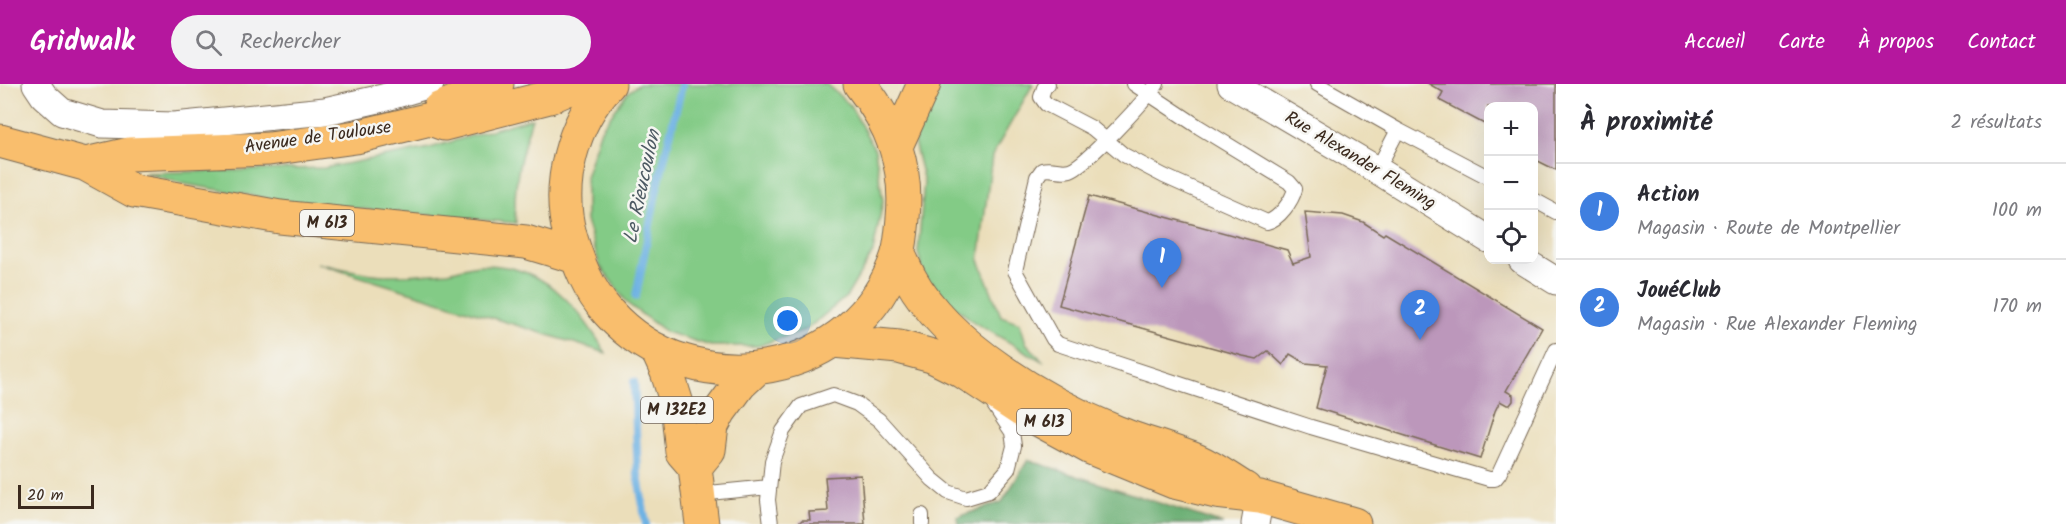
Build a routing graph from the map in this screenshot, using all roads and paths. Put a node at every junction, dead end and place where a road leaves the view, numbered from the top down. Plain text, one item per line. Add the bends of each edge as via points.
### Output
1 (36, 84) edge
2 (430, 84) edge
3 (497, 84) edge
4 (579, 84) edge
5 (609, 84) edge
6 (860, 84) edge
7 (924, 84) edge
8 (1048, 84) edge
9 (1134, 84) edge
10 (1317, 84) edge
11 (1247, 88) edge
12 (1153, 89) edge
13 (430, 119) junction
14 (1398, 130) junction
15 (0, 141) edge
16 (1106, 141) junction
17 (896, 146) junction
18 (85, 164) junction
19 (1377, 170) junction
20 (1484, 175) edge
21 (1538, 203) edge
22 (1556, 212) edge
23 (1484, 237) edge
24 (898, 253) junction
25 (576, 257) junction
26 (1528, 264) edge
27 (1556, 281) edge
28 (832, 341) junction
29 (657, 350) junction
30 (1556, 350) edge
31 (756, 369) junction
32 (962, 371) junction
33 (769, 487) junction
34 (699, 495) edge
35 (1257, 511) edge
36 (771, 524) edge
37 (1354, 524) edge

1 - 2 street via 62,112 102,124 174,126 325,111
3 - 13 main road via 441,107
4 - 13 main road, Avenue de Toulouse / M 613 via 549,97 444,124
5 - 25 main road via 587,113 567,169 566,209
6 - 17 main road via 887,123
7 - 17 main road
8 - 16 lane via 1041,97 1046,105 1092,128
9 - 12 lane
10 - 14 lane
11 - 19 street, Rue Alexander Fleming
12 - 16 lane
12 - 16 lane via 1199,127 1289,182 1295,189 1293,196 1275,220 1267,222 1164,176
13 - 18 main road, Avenue de Toulouse / M 613 via 356,136 269,149 129,153
14 - 19 lane
14 - 20 lane
15 - 18 main road, Avenue de Toulouse / M 613
16 - 30 lane via 1071,170 1050,168 1037,177 1016,271 1058,344 1311,427 1489,479 1499,474
17 - 24 main road via 904,204
18 - 25 main road, Avenue de Toulouse / M 613 via 134,191 280,217 526,242
19 - 23 street, Rue Alexander Fleming
21 - 22 lane
24 - 28 main road via 873,302
24 - 35 main road, M 613 via 910,279 951,330 1012,378 1115,432 1200,462
25 - 29 main road via 589,286 607,311 630,333
26 - 27 street
28 - 31 main road via 796,360
28 - 32 main road, M 613 via 899,347 932,356
29 - 31 main road via 705,367
29 - 34 main road, M 132E2 via 677,404 682,452
31 - 34 main road, M 132E2 via 740,384 712,426
32 - 33 lane via 990,400 1012,432 1014,446 1008,470 989,491 966,498 948,492 879,420 857,404 833,395 801,406 783,431 772,461
32 - 35 main road, M 613 via 1021,410 1091,447
33 - 34 lane
33 - 36 lane
35 - 37 main road, M 613

